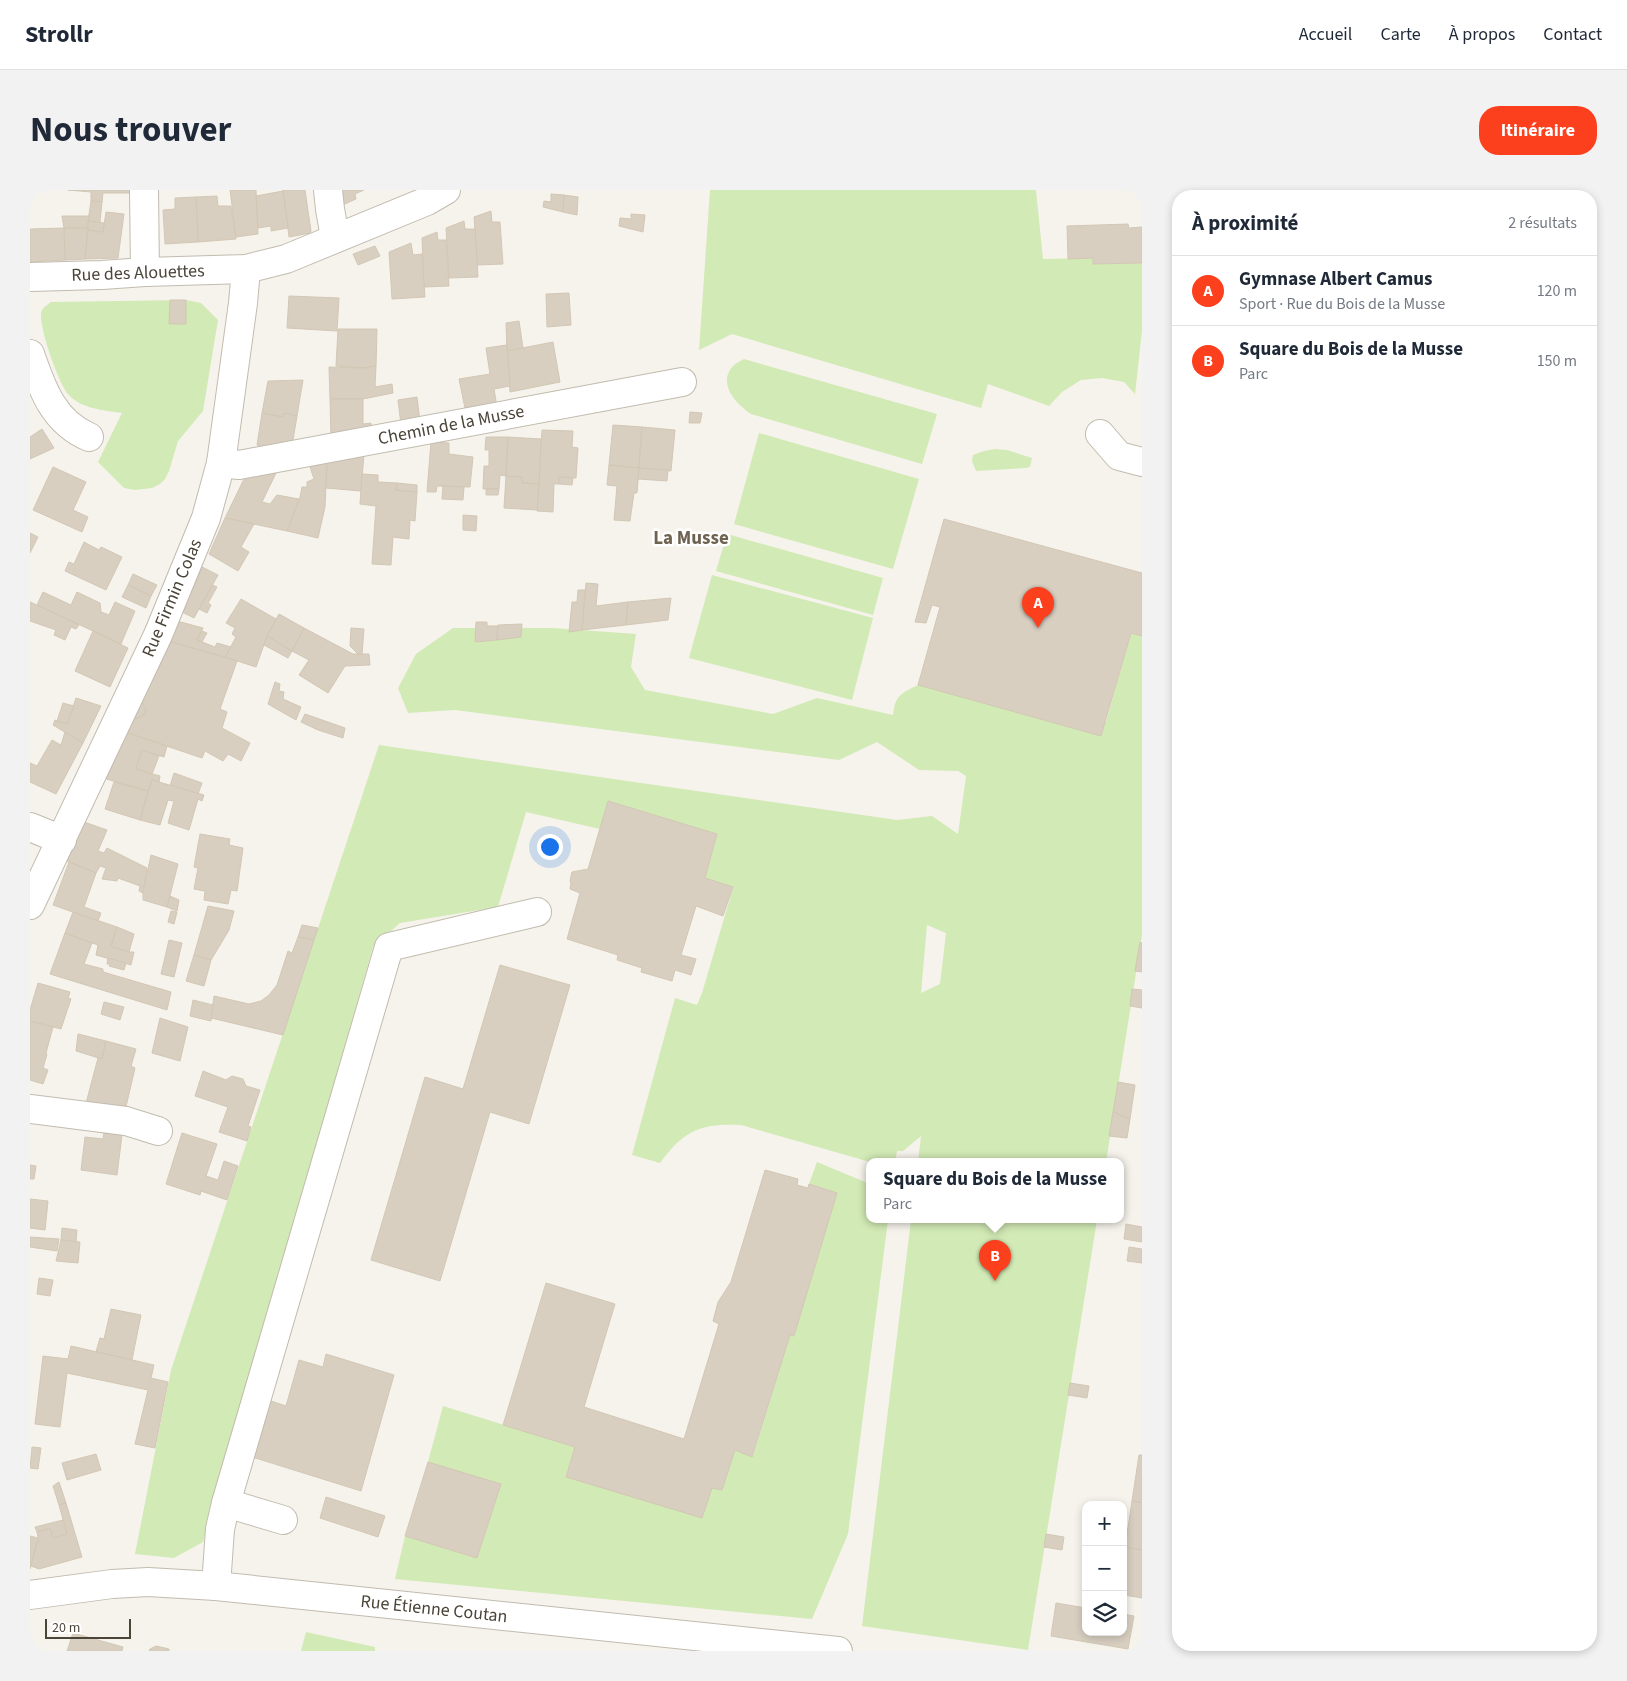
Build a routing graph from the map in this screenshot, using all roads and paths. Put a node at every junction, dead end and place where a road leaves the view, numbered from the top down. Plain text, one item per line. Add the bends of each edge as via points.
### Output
1 (144, 190) edge
2 (328, 190) edge
3 (446, 190) edge
4 (335, 238) junction
5 (246, 269) junction
6 (145, 272) junction
7 (30, 277) edge
8 (30, 354) edge
9 (682, 382) dead end
10 (1100, 434) dead end
11 (89, 437) dead end
12 (1142, 462) edge
13 (221, 463) junction
14 (30, 826) edge
15 (62, 840) junction
16 (30, 905) edge
17 (537, 912) dead end
18 (30, 1109) edge
19 (158, 1131) dead end
20 (226, 1503) junction
21 (283, 1520) dead end
22 (216, 1586) junction
23 (30, 1595) edge
24 (838, 1651) edge

1 - 6 street
2 - 4 street
3 - 4 street, Rue des Alouettes via 427,201
4 - 5 street, Rue des Alouettes via 286,259
5 - 6 street, Rue des Alouettes
5 - 13 street, Rue Firmin Colas
6 - 7 street, Rue des Alouettes
8 - 11 street via 43,390 59,416 76,432
9 - 13 street, Chemin de la Musse via 239,465
10 - 12 street via 1118,456
13 - 15 street, Rue Firmin Colas via 206,518 158,635
14 - 15 street
15 - 16 street, Rue Firmin Colas
17 - 20 street via 388,947
18 - 19 street via 126,1121
20 - 21 street
20 - 22 street via 220,1528
22 - 23 street, Rue Étienne Coutan via 148,1582
22 - 24 street, Rue Étienne Coutan

